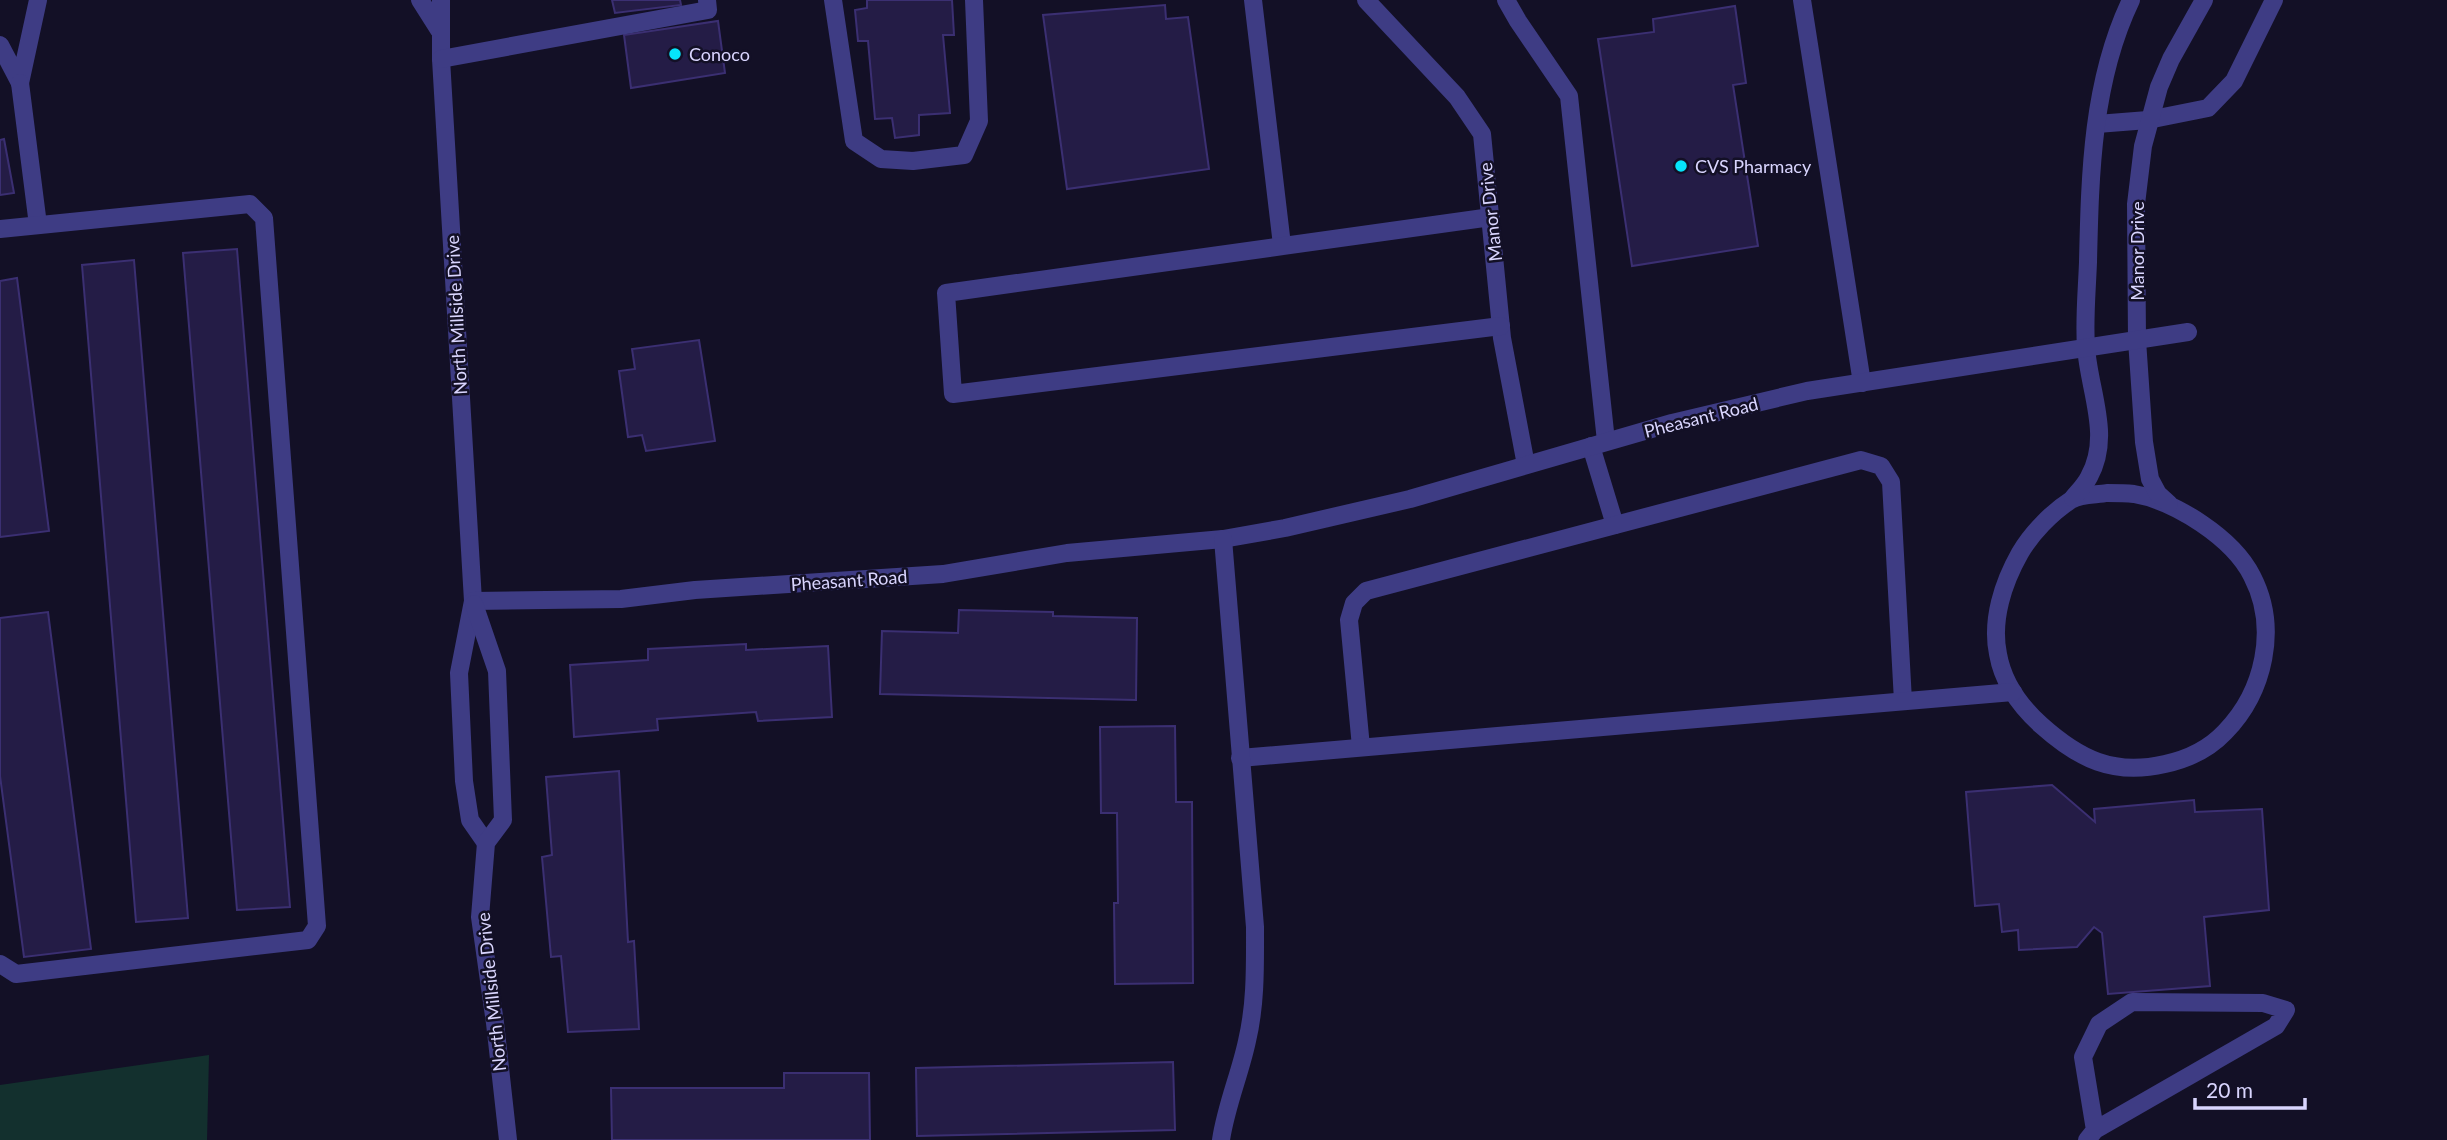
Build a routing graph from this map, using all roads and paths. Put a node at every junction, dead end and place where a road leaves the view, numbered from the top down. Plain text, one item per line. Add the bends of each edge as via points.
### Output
1 (38, 0) edge
2 (420, 0) edge
3 (441, 0) edge
4 (708, 0) edge
5 (833, 0) edge
6 (974, 0) edge
7 (1253, 0) edge
8 (1366, 0) edge
9 (1506, 0) edge
10 (1802, 0) edge
11 (2131, 0) edge
12 (2204, 0) edge
13 (2274, 0) edge
14 (439, 30) junction
15 (0, 45) edge
16 (441, 59) junction
17 (20, 83) junction
18 (2148, 120) junction
19 (2097, 124) junction
20 (1491, 217) junction
21 (38, 225) junction
22 (0, 229) edge
23 (1282, 245) junction
24 (1501, 326) junction
25 (2188, 332) dead end
26 (2137, 340) junction
27 (2086, 347) junction
28 (1861, 383) junction
29 (1598, 444) junction
30 (1526, 465) junction
31 (2073, 498) junction
32 (2172, 506) junction
33 (1615, 525) junction
34 (1223, 539) junction
35 (473, 601) junction
36 (2013, 692) junction
37 (1903, 701) junction
38 (1361, 747) junction
39 (1240, 758) junction
40 (486, 843) junction
41 (0, 964) edge
42 (2091, 1135) edge
43 (508, 1140) edge
44 (1220, 1140) edge

1 - 17 street
2 - 14 street, North Millside Drive
3 - 14 street, North Millside Drive
4 - 16 street via 708,10
5 - 6 street via 854,141 881,159 913,161 964,155 979,121
7 - 23 street
8 - 20 street, Manor Drive via 1457,97 1482,134
9 - 29 street via 1569,96
10 - 28 street
11 - 19 street, Manor Drive via 2110,56
12 - 18 street, Manor Drive via 2171,59
13 - 18 street via 2234,80 2208,108
14 - 16 street, North Millside Drive
15 - 17 street
16 - 35 street, North Millside Drive
17 - 21 street
18 - 19 street
18 - 26 street, Manor Drive via 2136,204
19 - 27 street, Manor Drive
20 - 23 street
20 - 24 street, Manor Drive
21 - 22 street
21 - 41 street via 250,204 264,218 317,926 309,940 16,974
23 - 24 street via 946,293 953,394
24 - 30 street, Manor Drive
25 - 26 street, Pheasant Road
26 - 27 street, Pheasant Road
26 - 32 street, Manor Drive via 2146,462 2158,494
27 - 28 street, Pheasant Road
27 - 31 street, Manor Drive via 2101,429 2098,456 2089,478
28 - 29 street, Pheasant Road via 1707,414
29 - 30 street, Pheasant Road
29 - 33 street
30 - 34 street, Pheasant Road via 1410,499
31 - 32 street, Manor Drive via 2133,494
31 - 36 street, Manor Drive via 2024,546 2004,588 1996,633 2004,676
32 - 36 street, Manor Drive via 2239,557 2261,597 2265,647 2261,673 2237,720 2198,753 2133,770 2096,762 2063,744 2023,709
33 - 37 street via 1861,460 1881,466 1891,482
33 - 38 street via 1366,591 1354,603 1349,620
34 - 35 street, Pheasant Road via 1067,554 943,574 621,599
34 - 39 street
35 - 40 street, North Millside Drive via 459,673 464,781 470,820
35 - 40 street, North Millside Drive via 497,671 503,820
36 - 37 street
37 - 38 street
38 - 39 street
39 - 44 street via 1255,927 1255,981 1248,1038
40 - 43 street, North Millside Drive via 480,917
42 - 42 street via 2276,1026 2286,1010 2263,1003 2132,1002 2099,1024 2083,1057

